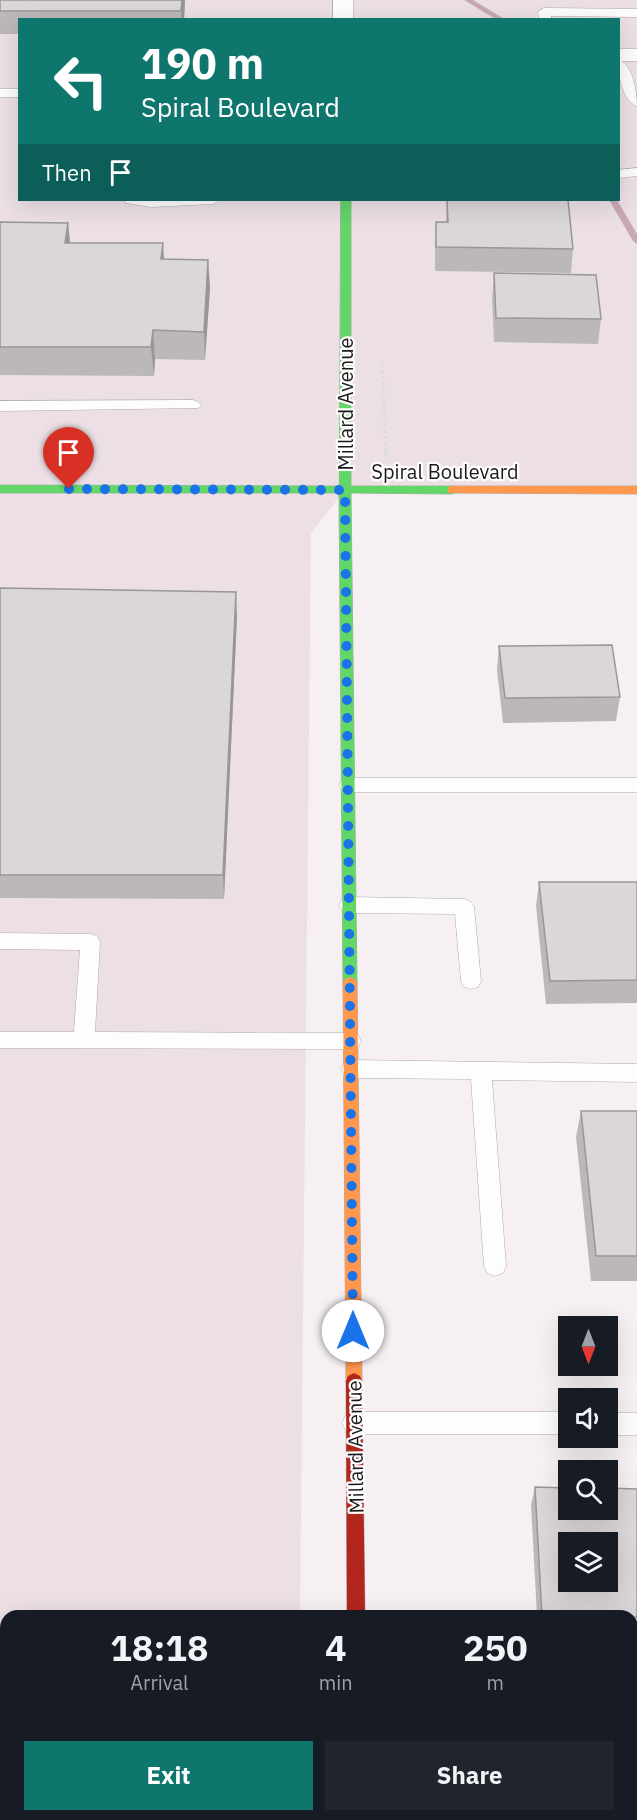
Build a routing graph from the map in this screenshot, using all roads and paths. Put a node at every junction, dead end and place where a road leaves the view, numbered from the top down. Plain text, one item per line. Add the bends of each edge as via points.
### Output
1 (344, 0) edge
2 (637, 13) edge
3 (343, 18) edge
4 (545, 18) edge
5 (620, 55) edge
6 (637, 55) edge
7 (620, 67) edge
8 (0, 93) edge
9 (18, 93) edge
10 (637, 102) edge
11 (637, 172) edge
12 (620, 174) edge
13 (137, 201) edge
14 (192, 201) edge
15 (346, 201) edge
16 (382, 354) dead end
17 (193, 405) dead end
18 (0, 406) edge
19 (0, 489) edge
20 (345, 490) junction
21 (390, 490) junction
22 (637, 490) edge
23 (348, 785) junction
24 (637, 785) edge
25 (349, 905) junction
26 (0, 941) edge
27 (471, 981) dead end
28 (0, 1040) edge
29 (84, 1040) junction
30 (351, 1041) junction
31 (351, 1069) junction
32 (481, 1071) junction
33 (637, 1073) edge
34 (495, 1266) dead end
35 (354, 1423) junction
36 (558, 1423) edge
37 (618, 1424) edge
38 (637, 1424) edge
39 (356, 1610) edge

1 - 3 street
2 - 4 lane via 544,12
5 - 6 street
7 - 10 lane
8 - 9 lane
11 - 12 lane
13 - 14 lane
15 - 20 street, Millard Avenue
16 - 21 path via 384,449
17 - 18 lane
19 - 20 street, Spiral Boulevard
20 - 21 street, Spiral Boulevard
20 - 23 street, Millard Avenue
21 - 22 street, Spiral Boulevard
23 - 24 lane
23 - 25 street, Millard Avenue
25 - 27 lane via 464,907
25 - 30 street, Millard Avenue
26 - 29 lane via 90,942
28 - 29 lane
29 - 30 lane
30 - 31 street, Millard Avenue
31 - 32 lane
31 - 35 street, Millard Avenue
32 - 33 lane
32 - 34 lane
35 - 36 lane
35 - 39 street, Millard Avenue
37 - 38 lane

